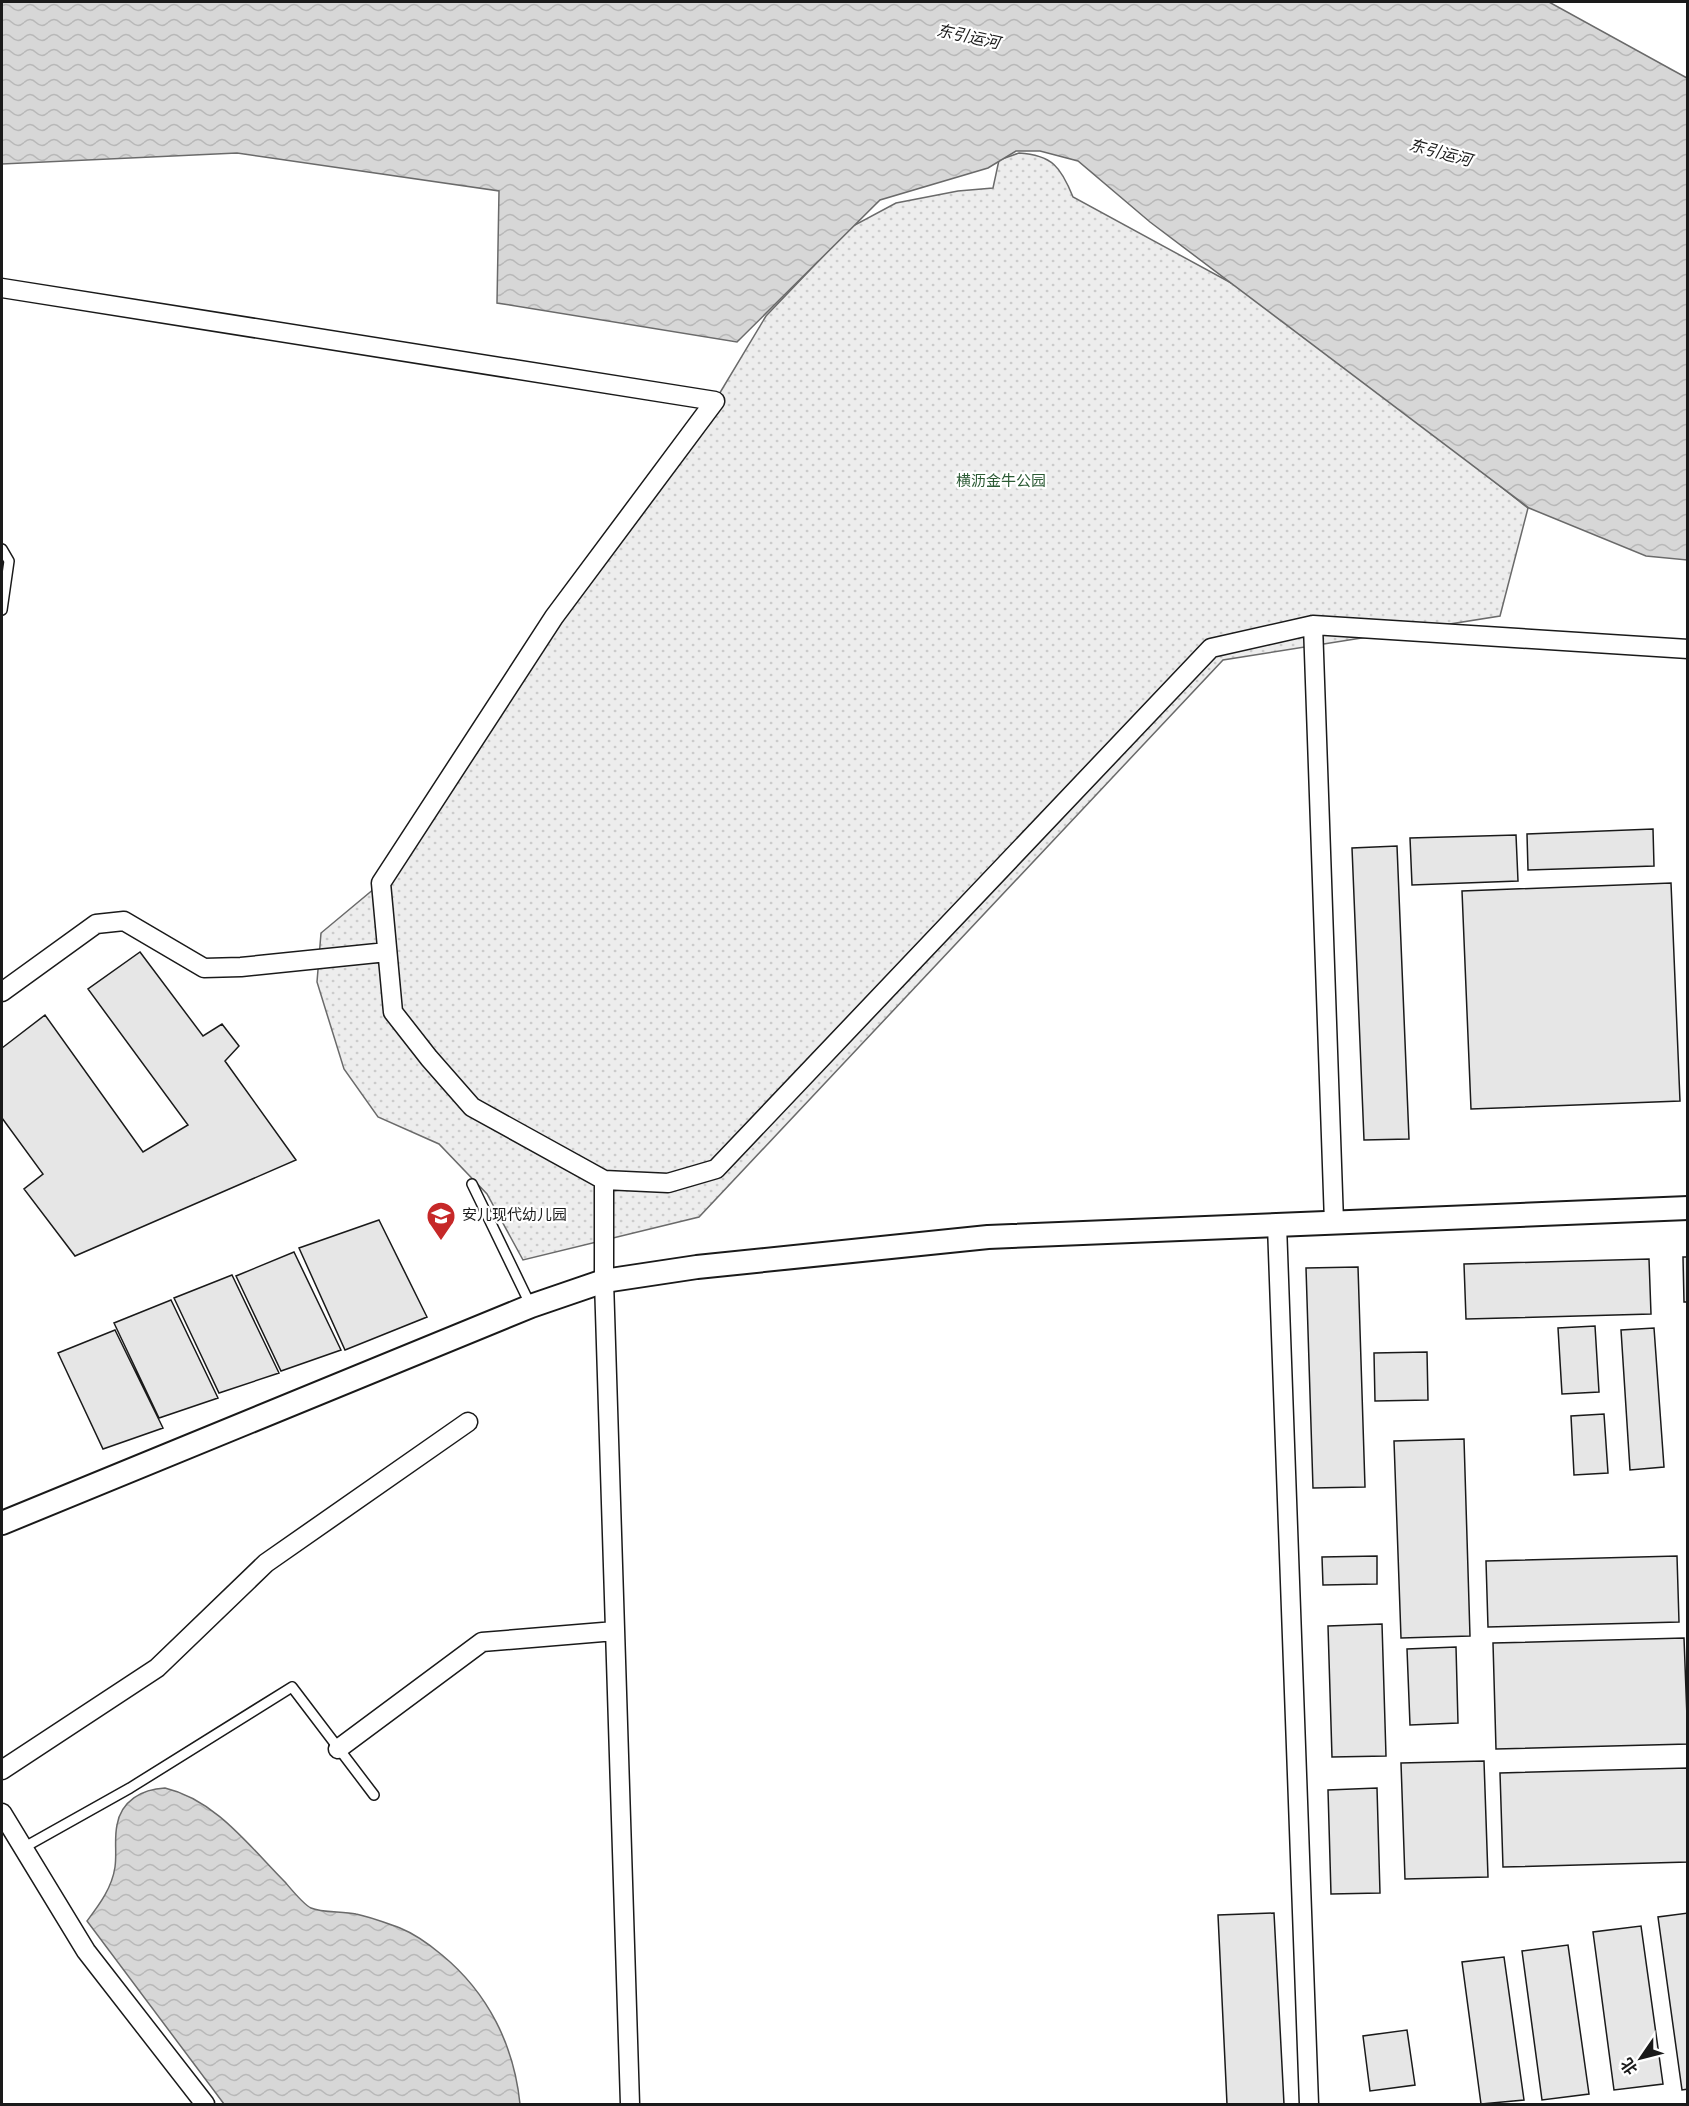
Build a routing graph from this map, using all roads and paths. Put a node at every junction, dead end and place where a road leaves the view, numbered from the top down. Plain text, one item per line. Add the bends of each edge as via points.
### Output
1 (2, 288) edge
2 (2, 549) edge
3 (2, 610) edge
4 (1313, 625) junction
5 (1688, 649) edge
6 (387, 951) junction
7 (2, 992) edge
8 (604, 1180) junction
9 (472, 1184) dead end
10 (1688, 1208) edge
11 (1334, 1222) junction
12 (1277, 1225) junction
13 (604, 1281) junction
14 (531, 1306) junction
15 (468, 1422) dead end
16 (2, 1523) edge
17 (615, 1631) junction
18 (339, 1749) junction
19 (2, 1770) edge
20 (374, 1796) dead end
21 (2, 1812) edge
22 (23, 1848) junction
23 (205, 2104) edge
24 (630, 2104) edge
25 (1310, 2104) edge

1 - 6 street via 715,400 554,617 381,883
2 - 3 lane via 9,561
4 - 5 street
4 - 8 street via 1211,648 716,1169 668,1183
4 - 11 street
6 - 7 street via 204,968 124,921 96,924
6 - 8 street via 393,1012 472,1107
8 - 13 street
9 - 14 lane
10 - 11 street
11 - 12 street
12 - 13 street via 988,1236 697,1267
12 - 25 street
13 - 14 street
13 - 17 street
14 - 16 street
15 - 19 street via 266,1563 157,1668
17 - 18 street via 482,1642
17 - 24 street
18 - 20 lane
18 - 22 lane via 292,1687 130,1788
21 - 22 street
22 - 23 street via 86,1951

